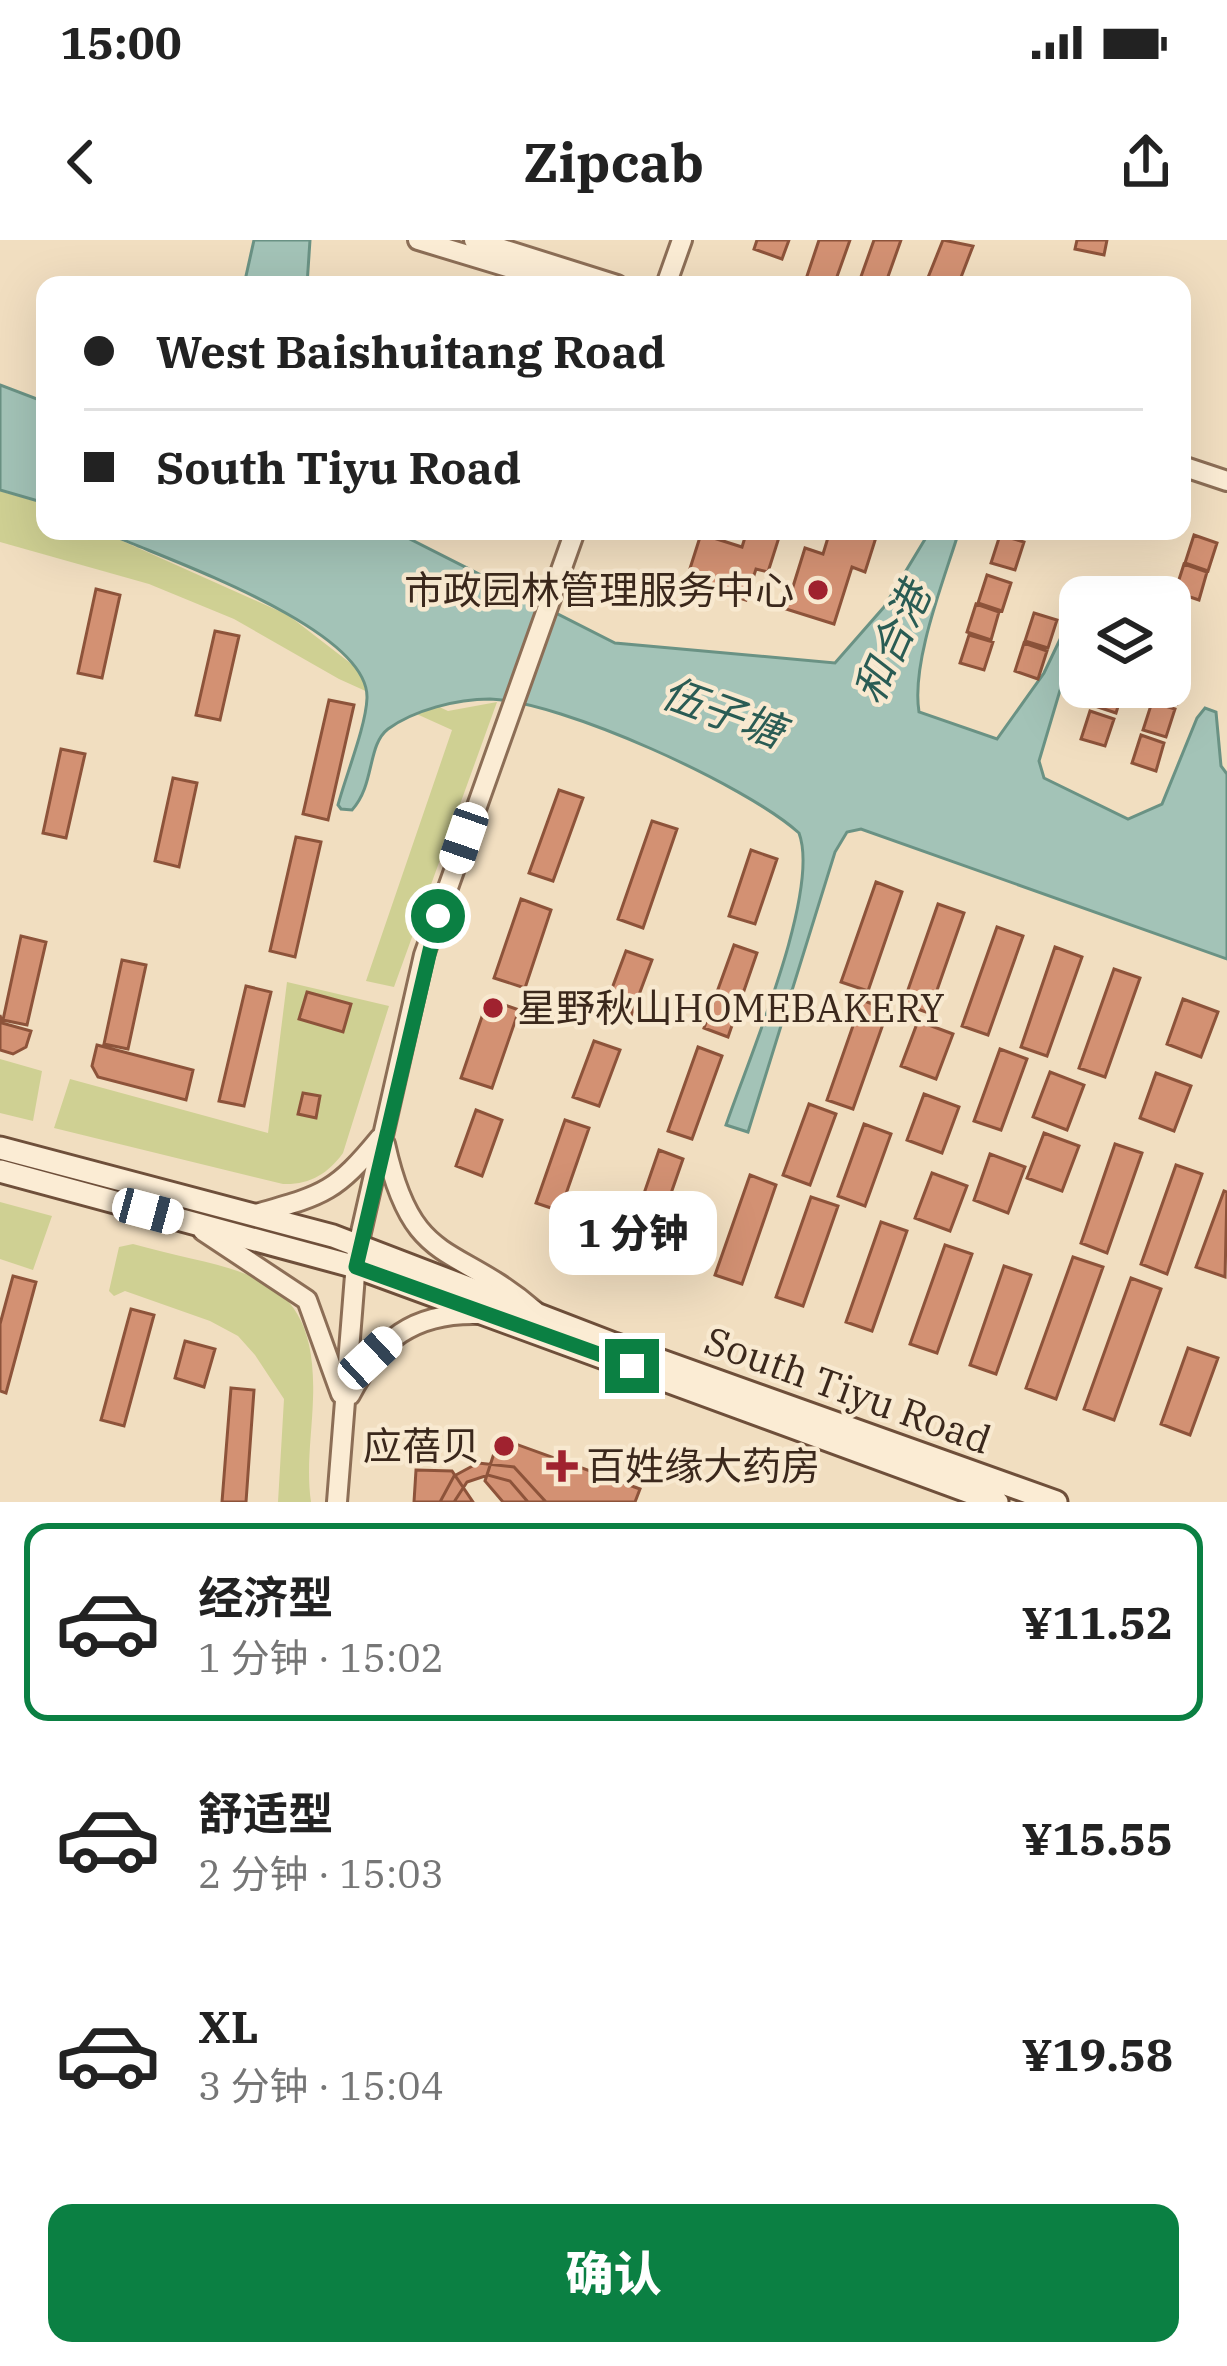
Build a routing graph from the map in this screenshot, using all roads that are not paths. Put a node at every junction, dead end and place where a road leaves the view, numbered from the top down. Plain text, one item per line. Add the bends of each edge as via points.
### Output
1 (418, 240) edge
2 (474, 240) edge
3 (682, 240) edge
4 (537, 276) edge
5 (588, 276) edge
6 (669, 276) edge
7 (1191, 469) edge
8 (1227, 481) edge
9 (572, 540) edge
10 (383, 1134) junction
11 (0, 1148) edge
12 (0, 1171) edge
13 (256, 1214) junction
14 (186, 1221) junction
15 (356, 1258) junction
16 (538, 1314) junction
17 (502, 1317) junction
18 (344, 1404) junction
19 (337, 1502) edge
20 (997, 1502) edge
21 (1056, 1502) edge

1 - 4 street
2 - 5 street
3 - 6 street
7 - 8 street
9 - 10 street via 424,955
10 - 13 street via 323,1196
10 - 15 street
10 - 16 street via 395,1187 422,1238
11 - 13 main road, South Tiyu Road
12 - 14 main road, South Tiyu Road
13 - 15 main road, South Tiyu Road via 333,1236
14 - 15 main road, South Tiyu Road
14 - 18 street via 307,1300
15 - 16 main road, South Tiyu Road
15 - 17 main road, South Tiyu Road
15 - 18 street
16 - 21 main road, South Tiyu Road
17 - 18 street via 472,1313 402,1328 370,1358
17 - 20 main road, South Tiyu Road
18 - 19 street

